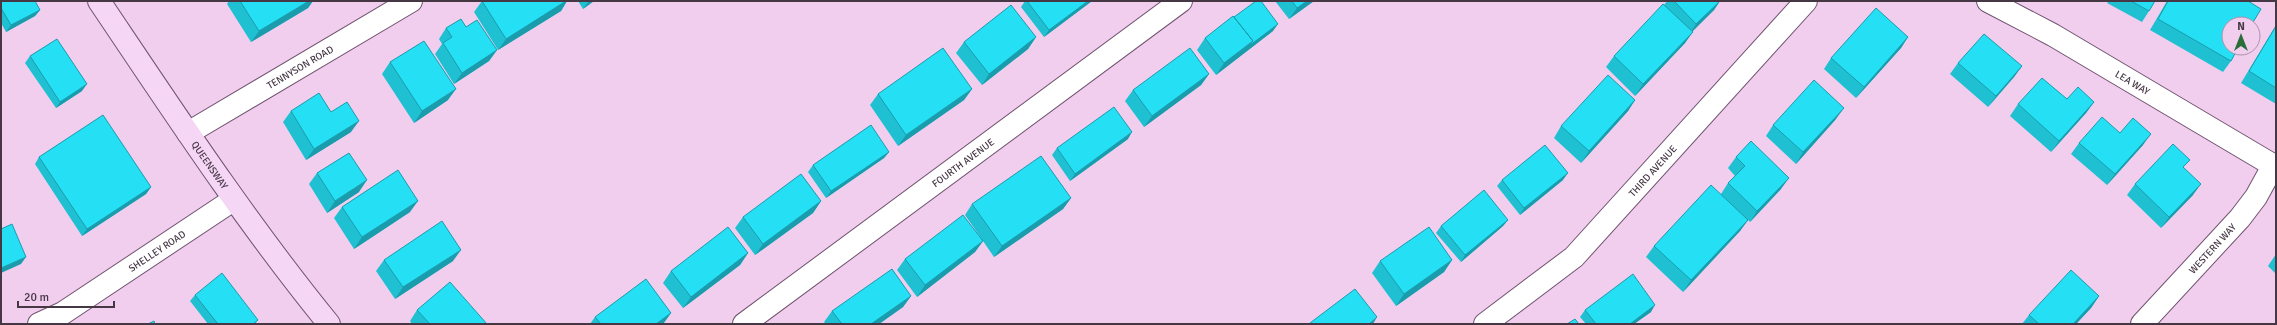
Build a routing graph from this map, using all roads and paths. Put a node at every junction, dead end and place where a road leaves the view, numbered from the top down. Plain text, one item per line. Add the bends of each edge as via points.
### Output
1 (99, 1) edge
2 (411, 1) edge
3 (1181, 1) edge
4 (1806, 1) edge
5 (1988, 1) edge
6 (188, 133) junction
7 (2275, 166) edge
8 (233, 200) junction
9 (39, 324) edge
10 (329, 324) edge
11 (744, 324) edge
12 (1485, 324) edge
13 (2142, 324) edge

1 - 6 street, QUEENSWAY
2 - 6 street, TENNYSON ROAD
3 - 11 street, FOURTH AVENUE
4 - 12 street, THIRD AVENUE via 1574,257
5 - 7 street, LEA WAY via 2054,35
6 - 8 street, QUEENSWAY
7 - 13 street, WESTERN WAY via 2240,218
8 - 9 street, SHELLEY ROAD via 63,313
8 - 10 street, QUEENSWAY

